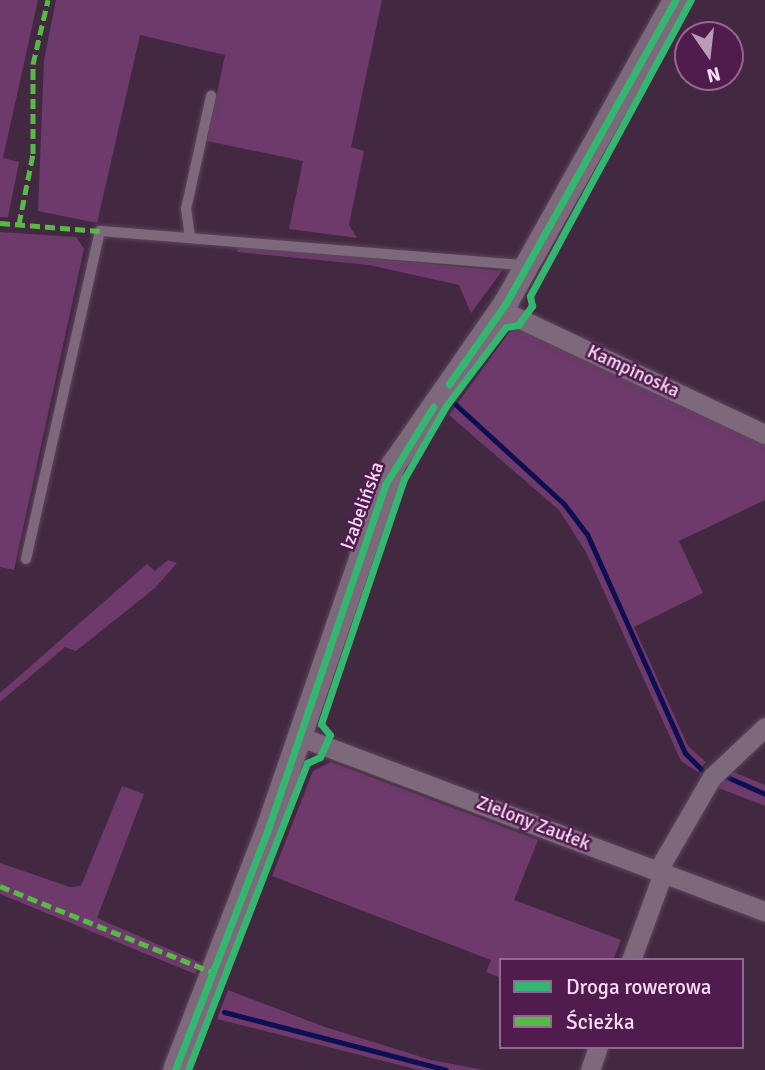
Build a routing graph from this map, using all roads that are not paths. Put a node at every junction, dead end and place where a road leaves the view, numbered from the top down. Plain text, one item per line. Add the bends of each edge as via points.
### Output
1 (675, 0) edge
2 (211, 96) dead end
3 (190, 237) junction
4 (527, 265) junction
5 (500, 310) junction
6 (765, 434) edge
7 (26, 559) dead end
8 (765, 727) edge
9 (301, 737) junction
10 (660, 872) junction
11 (765, 911) edge
12 (632, 958) edge
13 (597, 1049) edge
14 (174, 1070) edge
15 (590, 1070) edge

1 - 4 street, Izabelińska
2 - 3 lane via 186,209
3 - 4 lane
3 - 7 lane via 100,231
4 - 5 street, Izabelińska
5 - 6 street, Kampinoska
5 - 9 street, Izabelińska via 394,464
8 - 10 street via 712,777
9 - 10 street, Zielony Zaułek
9 - 14 street, Izabelińska
10 - 11 street, Zielony Zaułek
10 - 12 street
13 - 15 street

